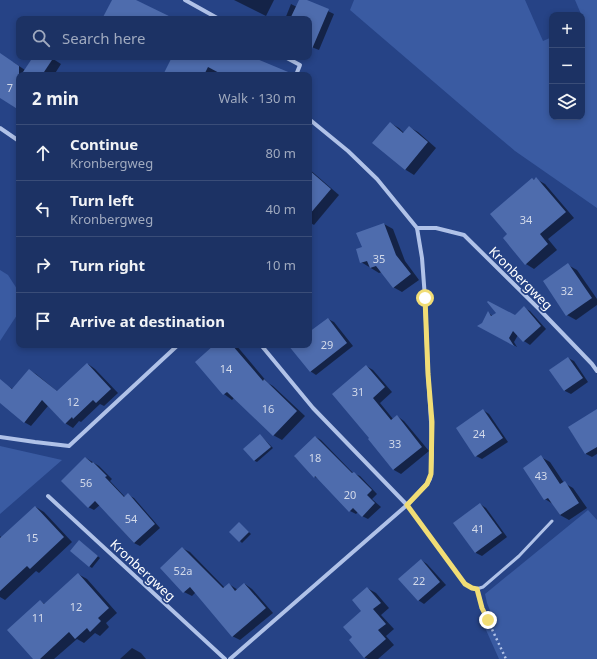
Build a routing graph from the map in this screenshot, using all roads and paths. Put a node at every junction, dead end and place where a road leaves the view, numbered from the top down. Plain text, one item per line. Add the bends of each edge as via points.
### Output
1 (185, 0) edge
2 (214, 16) edge
3 (291, 60) edge
4 (297, 72) edge
5 (312, 121) edge
6 (0, 128) edge
7 (16, 139) edge
8 (417, 228) junction
9 (175, 348) edge
10 (264, 348) edge
11 (597, 371) edge
12 (0, 437) edge
13 (48, 496) dead end
14 (407, 505) junction
15 (552, 521) dead end
16 (477, 589) junction
17 (225, 659) edge
18 (230, 659) edge
19 (506, 659) edge

1 - 2 street
3 - 4 street via 300,65
5 - 8 street via 377,179
6 - 7 street
8 - 11 street, Kronbergweg via 436,228 464,235
8 - 14 street via 425,298 432,422 431,474 427,484
9 - 12 street via 69,446
10 - 14 street via 314,408
13 - 17 street, Kronbergweg
14 - 16 lane via 465,584
14 - 18 street
15 - 16 lane via 519,556 483,587
16 - 19 path via 482,608

